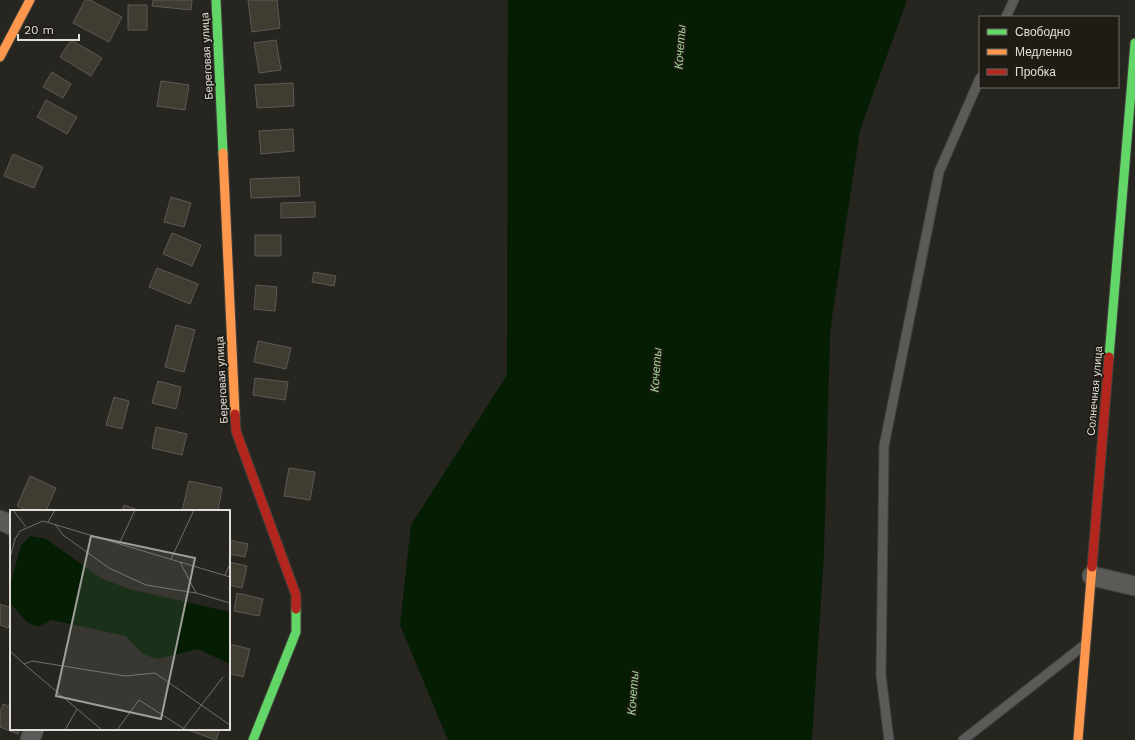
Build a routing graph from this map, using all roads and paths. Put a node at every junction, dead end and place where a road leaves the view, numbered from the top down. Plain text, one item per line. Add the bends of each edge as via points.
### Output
1 (30, 0) edge
2 (216, 0) edge
3 (1014, 0) edge
4 (1006, 16) edge
5 (1135, 43) edge
6 (0, 57) edge
7 (979, 80) edge
8 (1128, 205) edge
9 (0, 520) edge
10 (10, 525) edge
11 (1092, 576) junction
12 (1135, 586) edge
13 (1086, 643) junction
14 (34, 730) edge
15 (30, 740) edge
16 (253, 740) edge
17 (890, 740) edge
18 (963, 740) edge
19 (1078, 740) edge

1 - 6 street
2 - 16 street, Береговая улица via 236,431 296,595 296,632
3 - 4 lane
5 - 8 street, Солнечная улица
7 - 17 lane via 939,172 884,446 881,675
8 - 11 street, Солнечная улица
9 - 10 street
11 - 12 street
11 - 13 street, Солнечная улица
13 - 18 lane
13 - 19 street, Солнечная улица
14 - 15 street

